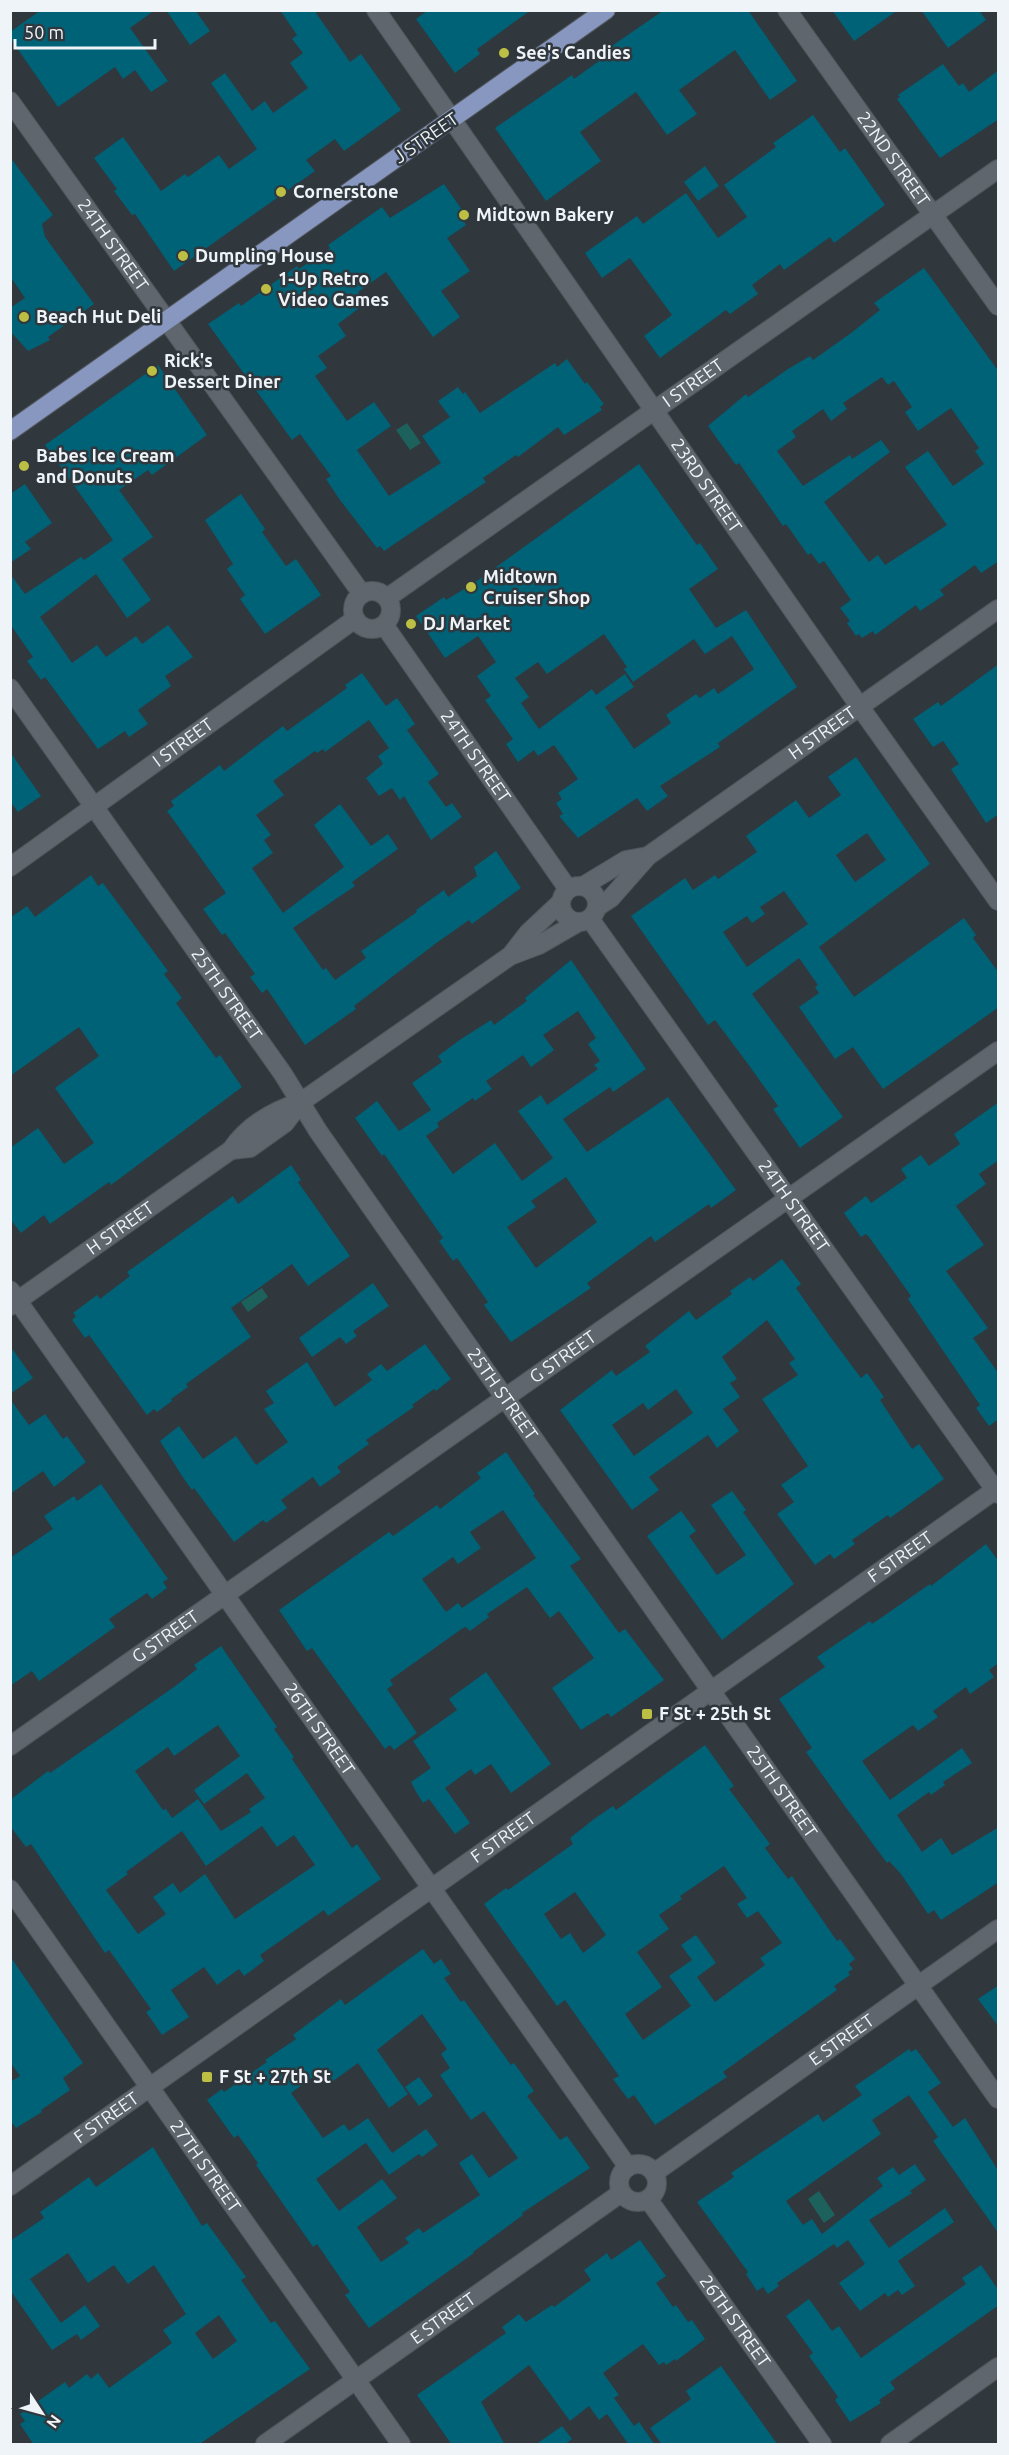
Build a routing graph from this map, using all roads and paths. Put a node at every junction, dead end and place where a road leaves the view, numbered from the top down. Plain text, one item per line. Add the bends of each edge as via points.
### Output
1 (376, 10) edge
2 (606, 10) edge
3 (787, 10) edge
4 (10, 101) edge
5 (451, 120) junction
6 (999, 169) edge
7 (933, 214) junction
8 (999, 306) edge
9 (167, 321) junction
10 (655, 412) junction
11 (10, 431) edge
12 (362, 594) junction
13 (387, 598) junction
14 (999, 609) edge
15 (355, 620) junction
16 (384, 625) junction
17 (10, 688) edge
18 (860, 707) junction
19 (93, 808) junction
20 (648, 856) junction
21 (10, 867) edge
22 (571, 892) junction
23 (999, 901) edge
24 (588, 916) junction
25 (510, 956) junction
26 (999, 1051) edge
27 (301, 1102) junction
28 (787, 1198) junction
29 (13, 1299) edge
30 (506, 1396) junction
31 (998, 1491) edge
32 (225, 1595) junction
33 (711, 1689) junction
34 (10, 1746) edge
35 (432, 1888) junction
36 (10, 1889) edge
37 (999, 1929) edge
38 (919, 1984) junction
39 (151, 2088) junction
40 (999, 2099) edge
41 (628, 2167) junction
42 (654, 2173) junction
43 (10, 2186) edge
44 (621, 2193) junction
45 (648, 2199) junction
46 (999, 2367) edge
47 (355, 2380) junction
48 (265, 2445) edge
49 (400, 2445) edge
50 (822, 2445) edge
51 (890, 2445) edge

1 - 5 street, 23RD STREET
2 - 5 main road, J STREET
3 - 7 street, 22ND STREET
4 - 9 street, 24TH STREET
5 - 9 main road, J STREET
5 - 10 street, 23RD STREET
6 - 7 street, I STREET
7 - 8 street, 22ND STREET
7 - 10 street, I STREET
9 - 11 main road, J STREET
9 - 12 street, 24TH STREET
10 - 13 street, I STREET
10 - 18 street, 23RD STREET
12 - 13 street via 374,591
12 - 15 street via 354,605
13 - 16 street via 391,614
14 - 18 street, H STREET
15 - 16 street via 365,628
15 - 19 street, I STREET
16 - 22 street, 24TH STREET
17 - 19 street, 25TH STREET
18 - 20 street, H STREET
18 - 23 street, 23RD STREET
19 - 21 street, I STREET
19 - 27 street, 25TH STREET
20 - 22 street, H STREET via 626,860
20 - 24 street, H STREET via 611,898
22 - 24 street via 593,892
22 - 24 street via 563,914
22 - 25 street, H STREET
24 - 25 street, H STREET via 539,945
24 - 28 street, 24TH STREET
25 - 27 street, H STREET
26 - 28 street, G STREET
27 - 29 street, H STREET via 275,1110 242,1134 231,1150
27 - 30 street, 25TH STREET
28 - 30 street, G STREET
28 - 31 street, 24TH STREET
29 - 32 street, 26TH STREET
30 - 32 street, G STREET
30 - 33 street, 25TH STREET
31 - 33 street, F STREET
32 - 34 street, G STREET
32 - 35 street, 26TH STREET
33 - 35 street, F STREET
33 - 38 street, 25TH STREET
35 - 39 street, F STREET
35 - 41 street, 26TH STREET
36 - 39 street, 27TH STREET
37 - 38 street, E STREET
38 - 40 street, 25TH STREET
38 - 42 street, E STREET
39 - 43 street, F STREET
39 - 47 street, 27TH STREET
41 - 42 street via 642,2164
41 - 44 street via 619,2178
42 - 45 street via 656,2187
44 - 45 street via 633,2202
44 - 47 street, E STREET
45 - 50 street, 26TH STREET
46 - 51 street
47 - 48 street, E STREET
47 - 49 street, 27TH STREET

